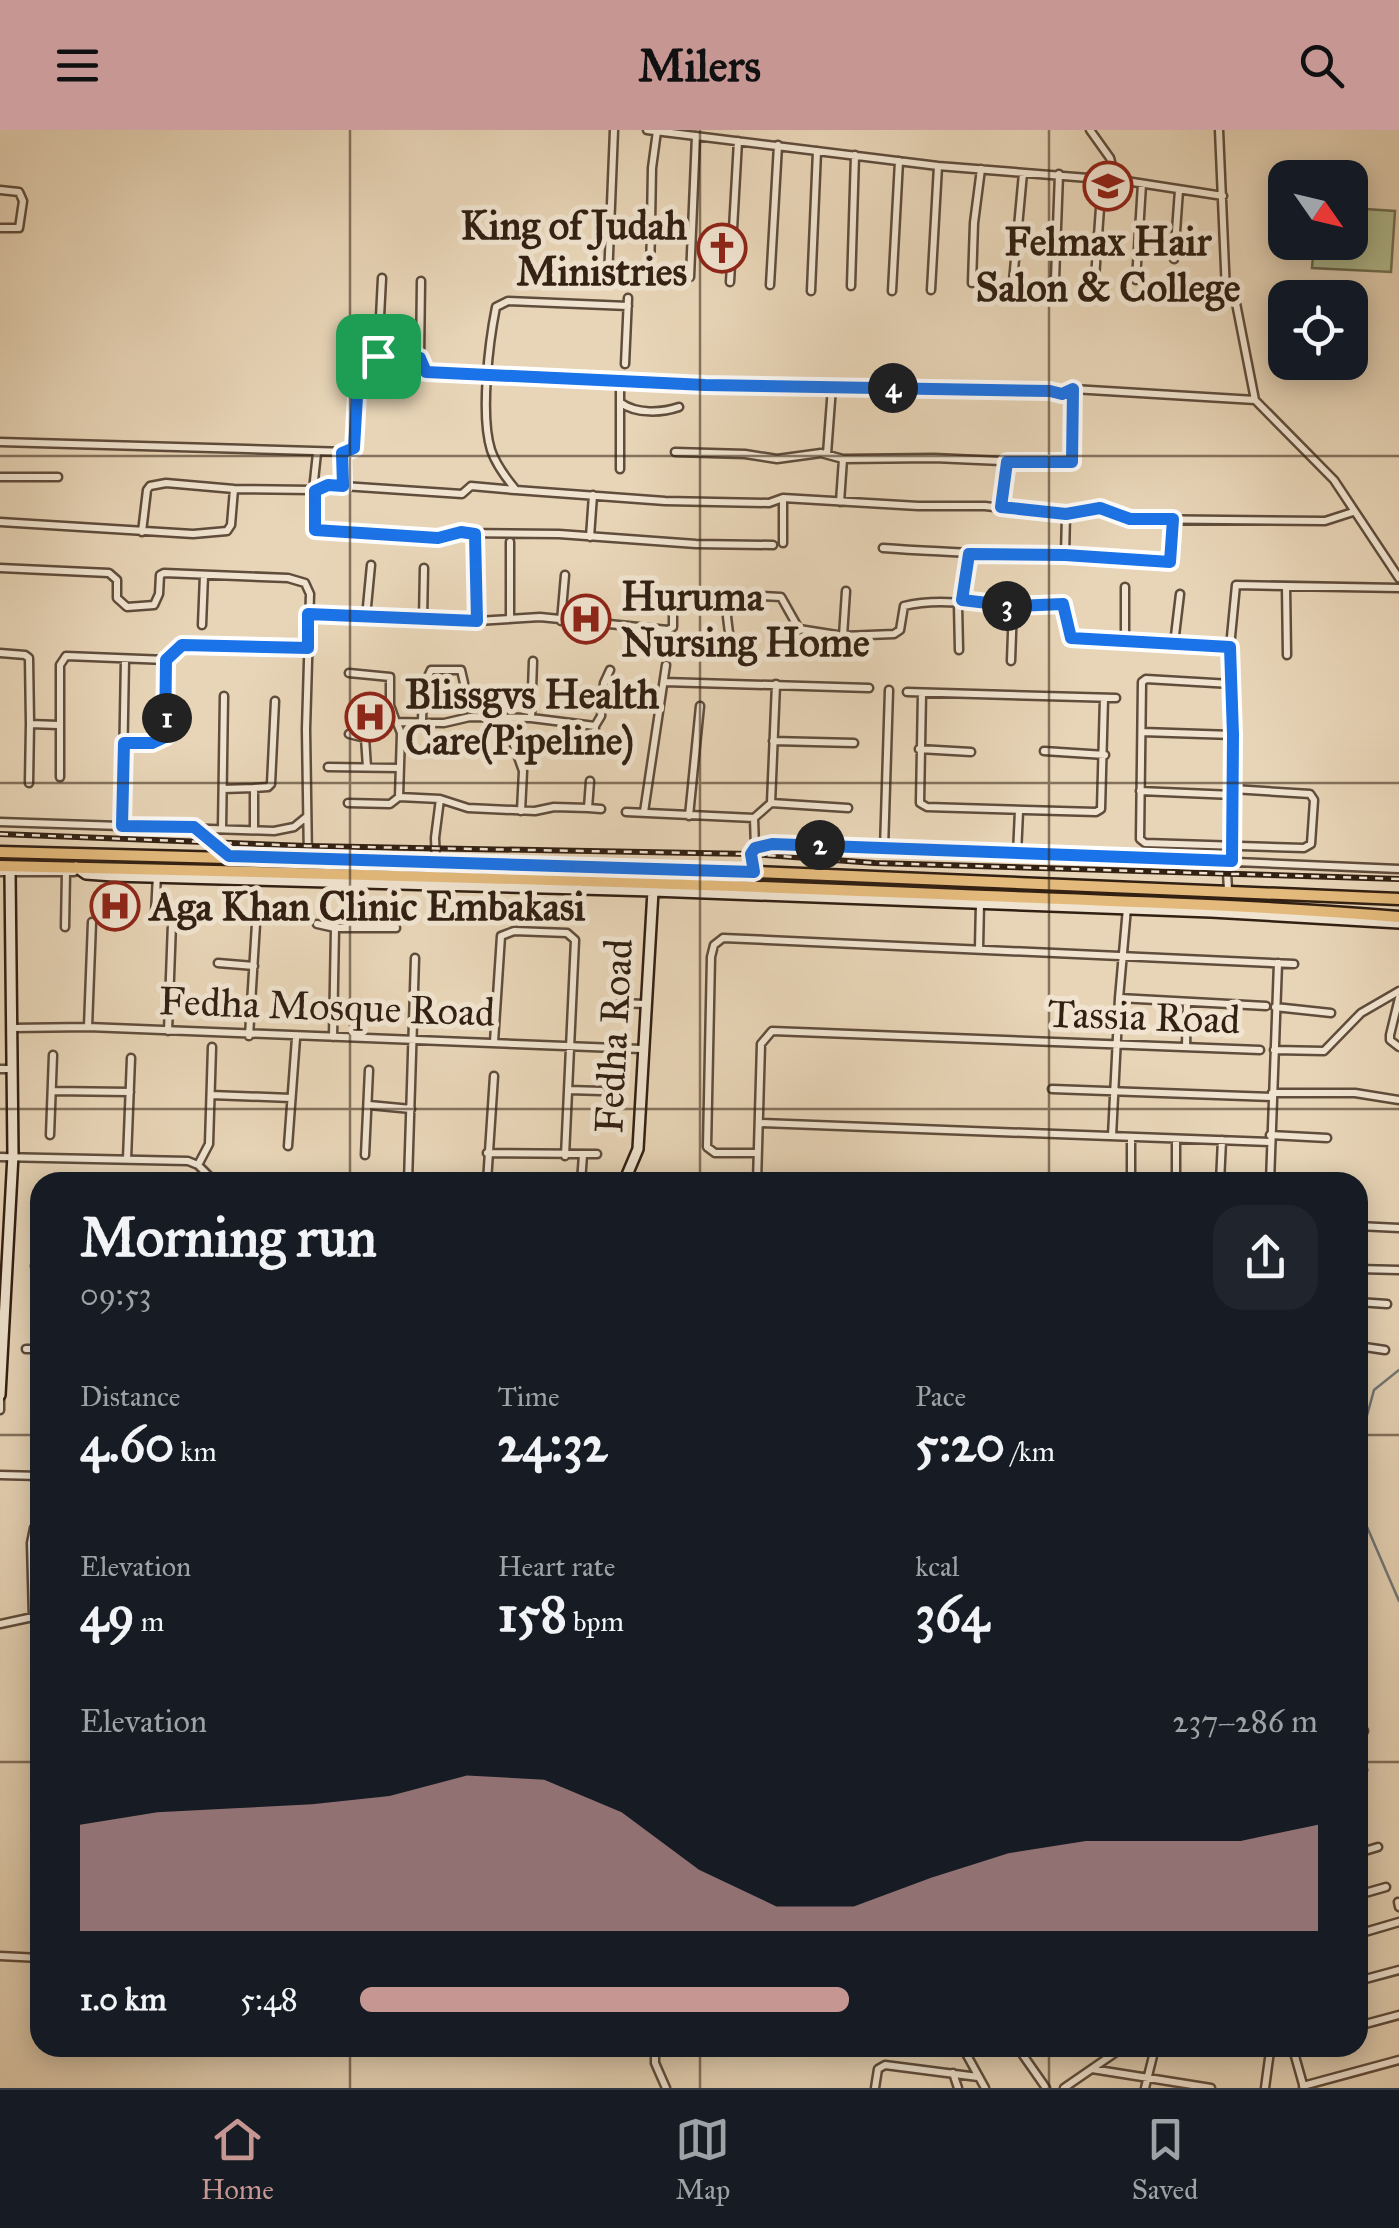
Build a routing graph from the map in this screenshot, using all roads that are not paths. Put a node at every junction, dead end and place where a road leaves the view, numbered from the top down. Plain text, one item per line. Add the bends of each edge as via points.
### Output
1 (614, 130) edge
2 (646, 130) edge
3 (1090, 130) edge
4 (1219, 130) edge
5 (657, 131) edge
6 (696, 136) junction
7 (738, 141) junction
8 (778, 144) junction
9 (816, 151) junction
10 (855, 154) junction
11 (899, 161) junction
12 (938, 166) junction
13 (981, 170) junction
14 (1023, 174) junction
15 (1060, 174) junction
16 (1102, 180) junction
17 (1116, 181) junction
18 (1142, 184) junction
19 (0, 190) edge
20 (1180, 190) junction
21 (1224, 196) junction
22 (0, 228) edge
23 (1174, 259) dead end
24 (382, 278) dead end
25 (650, 278) dead end
26 (690, 278) dead end
27 (608, 280) dead end
28 (1055, 280) dead end
29 (1136, 280) dead end
30 (421, 281) dead end
31 (730, 282) dead end
32 (972, 283) dead end
33 (770, 285) dead end
34 (851, 286) dead end
35 (932, 290) dead end
36 (892, 291) dead end
37 (811, 292) dead end
38 (1012, 292) dead end
39 (1094, 292) dead end
40 (378, 356) junction
41 (420, 358) junction
42 (625, 364) dead end
43 (368, 372) junction
44 (426, 372) junction
45 (488, 373) junction
46 (620, 380) junction
47 (832, 387) junction
48 (1073, 389) junction
49 (1254, 400) junction
50 (621, 402) junction
51 (679, 407) dead end
52 (0, 442) edge
53 (675, 452) dead end
54 (317, 453) junction
55 (342, 453) junction
56 (827, 454) junction
57 (844, 459) junction
58 (1007, 462) junction
59 (620, 469) dead end
60 (0, 477) edge
61 (58, 478) dead end
62 (343, 486) junction
63 (234, 489) junction
64 (516, 490) junction
65 (314, 491) junction
66 (593, 495) junction
67 (783, 498) junction
68 (840, 502) junction
69 (1001, 507) junction
70 (1353, 512) junction
71 (1066, 514) junction
72 (1173, 519) junction
73 (0, 522) edge
74 (142, 532) junction
75 (475, 534) junction
76 (590, 537) junction
77 (510, 542) dead end
78 (783, 542) dead end
79 (773, 544) dead end
80 (883, 548) dead end
81 (969, 554) junction
82 (1065, 555) junction
83 (372, 565) dead end
84 (0, 568) edge
85 (424, 568) dead end
86 (204, 575) junction
87 (565, 575) dead end
88 (1399, 578) edge
89 (1286, 586) junction
90 (1125, 587) dead end
91 (1399, 588) edge
92 (846, 591) dead end
93 (730, 594) junction
94 (1180, 594) dead end
95 (962, 600) junction
96 (1013, 606) junction
97 (308, 614) junction
98 (366, 617) junction
99 (510, 619) junction
100 (422, 620) junction
101 (561, 620) junction
102 (477, 621) junction
103 (202, 625) dead end
104 (843, 636) junction
105 (730, 640) dead end
106 (1124, 640) junction
107 (1174, 644) junction
108 (1230, 647) junction
109 (308, 648) junction
110 (959, 650) dead end
111 (0, 653) edge
112 (1286, 655) dead end
113 (125, 659) junction
114 (166, 660) junction
115 (533, 661) dead end
116 (1011, 661) dead end
117 (666, 665) dead end
118 (610, 670) dead end
119 (349, 673) dead end
120 (664, 682) junction
121 (464, 683) dead end
122 (776, 684) junction
123 (1232, 684) junction
124 (869, 688) dead end
125 (890, 690) dead end
126 (907, 692) dead end
127 (922, 693) junction
128 (224, 696) dead end
129 (1104, 698) junction
130 (1116, 698) dead end
131 (274, 701) dead end
132 (700, 706) dead end
133 (513, 718) junction
134 (531, 718) junction
135 (396, 722) junction
136 (422, 722) junction
137 (30, 724) junction
138 (58, 725) junction
139 (596, 726) junction
140 (1142, 732) junction
141 (349, 734) dead end
142 (1233, 735) junction
143 (773, 741) junction
144 (124, 743) junction
145 (854, 743) dead end
146 (919, 749) junction
147 (594, 752) dead end
148 (971, 752) dead end
149 (1044, 752) dead end
150 (1104, 755) junction
151 (367, 767) junction
152 (328, 768) dead end
153 (399, 768) junction
154 (60, 778) dead end
155 (590, 781) dead end
156 (29, 783) dead end
157 (254, 788) junction
158 (222, 789) junction
159 (1140, 792) junction
160 (1233, 792) junction
161 (399, 797) junction
162 (440, 799) junction
163 (348, 803) dead end
164 (771, 803) junction
165 (588, 808) junction
166 (848, 808) dead end
167 (601, 809) dead end
168 (521, 811) junction
169 (1019, 811) junction
170 (626, 812) dead end
171 (644, 812) junction
172 (689, 816) junction
173 (306, 818) junction
174 (754, 818) junction
175 (0, 822) edge
176 (122, 826) junction
177 (194, 827) junction
178 (222, 829) junction
179 (254, 830) junction
180 (1232, 844) junction
181 (755, 848) junction
182 (884, 849) junction
183 (3, 852) edge
184 (1018, 854) junction
185 (229, 856) junction
186 (308, 859) junction
187 (1232, 861) junction
188 (436, 862) junction
189 (4, 869) edge
190 (1399, 869) edge
191 (73, 870) junction
192 (754, 872) junction
193 (157, 876) junction
194 (493, 882) junction
195 (1228, 890) junction
196 (653, 891) junction
197 (1399, 899) edge
198 (980, 903) junction
199 (1127, 908) junction
200 (1360, 914) junction
201 (5, 915) edge
202 (1346, 918) junction
203 (1399, 920) edge
204 (92, 922) dead end
205 (256, 924) dead end
206 (316, 924) dead end
207 (65, 927) dead end
208 (335, 928) junction
209 (396, 928) dead end
210 (979, 948) junction
211 (1123, 954) junction
212 (415, 958) dead end
213 (218, 963) dead end
214 (1278, 963) junction
215 (1294, 964) dead end
216 (254, 966) junction
217 (5, 990) edge
218 (1399, 995) edge
219 (1119, 998) junction
220 (1186, 1002) junction
221 (619, 1003) dead end
222 (644, 1004) junction
223 (1270, 1006) junction
224 (1331, 1014) dead end
225 (88, 1027) junction
226 (10, 1028) junction
227 (168, 1031) junction
228 (249, 1036) junction
229 (333, 1037) junction
230 (296, 1038) junction
231 (412, 1041) junction
232 (494, 1042) junction
233 (572, 1045) junction
234 (1116, 1045) junction
235 (212, 1047) dead end
236 (1186, 1048) junction
237 (1399, 1048) edge
238 (641, 1050) junction
239 (1260, 1050) dead end
240 (1274, 1050) junction
241 (54, 1055) dead end
242 (130, 1058) dead end
243 (5, 1069) edge
244 (369, 1070) dead end
245 (494, 1076) dead end
246 (1052, 1089) dead end
247 (569, 1090) junction
248 (1114, 1091) junction
249 (52, 1092) junction
250 (130, 1092) junction
251 (601, 1092) dead end
252 (211, 1095) junction
253 (1272, 1095) junction
254 (290, 1098) junction
255 (1399, 1100) edge
256 (368, 1105) junction
257 (411, 1109) junction
258 (760, 1123) junction
259 (50, 1135) dead end
260 (1112, 1136) junction
261 (1131, 1138) junction
262 (1270, 1138) junction
263 (1327, 1138) dead end
264 (1176, 1139) junction
265 (1222, 1140) junction
266 (288, 1146) dead end
267 (487, 1153) junction
268 (757, 1153) junction
269 (597, 1154) dead end
270 (13, 1155) junction
271 (365, 1155) dead end
272 (583, 1155) junction
273 (565, 1156) junction
274 (0, 1157) edge
275 (127, 1159) junction
276 (198, 1164) junction
277 (206, 1172) edge
278 (408, 1172) edge
279 (487, 1172) edge
280 (582, 1172) edge
281 (628, 1172) edge
282 (757, 1172) edge
283 (1132, 1172) edge
284 (1176, 1172) edge
285 (1220, 1172) edge
286 (1270, 1172) edge
287 (1368, 1226) edge
288 (1399, 1228) edge
289 (1368, 1269) edge
290 (1399, 1270) edge
291 (1368, 1303) edge
292 (1387, 1304) dead end
293 (1, 1315) edge
294 (1368, 1348) edge
295 (26, 1349) dead end
296 (30, 1349) edge
297 (1384, 1350) dead end
298 (0, 1395) edge
299 (0, 1410) edge
300 (0, 1475) edge
301 (30, 1476) edge
302 (30, 1618) edge
303 (0, 1624) edge
304 (1378, 1847) dead end
305 (1368, 1850) edge
306 (1386, 1886) dead end
307 (1368, 1892) edge
308 (1399, 1922) edge
309 (1368, 1931) edge
310 (0, 1956) edge
311 (30, 1958) edge
312 (1399, 1970) edge
313 (1368, 1978) edge
314 (1399, 2015) edge
315 (1368, 2023) edge
316 (656, 2057) edge
317 (968, 2057) edge
318 (1024, 2057) edge
319 (1109, 2057) edge
320 (1153, 2057) edge
321 (1269, 2057) edge
322 (1295, 2057) edge
323 (1399, 2060) edge
324 (1092, 2069) junction
325 (954, 2073) junction
326 (978, 2077) junction
327 (1147, 2077) junction
328 (1303, 2087) edge
329 (666, 2088) edge
330 (875, 2088) edge
331 (958, 2088) edge
332 (986, 2088) edge
333 (1046, 2088) edge
334 (1064, 2088) edge
335 (1145, 2088) edge
336 (1211, 2088) edge
337 (1265, 2088) edge

1 - 27 street
2 - 5 street
3 - 17 street via 1110,158
4 - 21 street
5 - 6 street
5 - 25 street
6 - 7 street
6 - 26 street
7 - 8 street
7 - 31 street
8 - 9 street
8 - 33 street
9 - 10 street
9 - 37 street
10 - 11 street
10 - 34 street
11 - 12 street
11 - 36 street
12 - 13 street
12 - 35 street
13 - 14 street
13 - 32 street
14 - 15 street
14 - 38 street
15 - 16 street
15 - 28 street
16 - 17 street
16 - 39 street
17 - 18 street
18 - 20 street
18 - 29 street
19 - 22 street via 19,192 22,202 19,228
20 - 21 street
20 - 23 street
21 - 49 street via 1226,292 1234,293
24 - 40 street
30 - 41 street
40 - 41 street
40 - 43 street via 370,359
41 - 44 street
42 - 45 street via 628,302 502,302
43 - 44 street
43 - 55 street via 358,379 354,448
44 - 45 street
45 - 46 street
45 - 64 street via 490,446
46 - 47 street
46 - 50 street
47 - 48 street via 1062,394
47 - 56 street
48 - 49 street
48 - 58 street via 1072,462
49 - 70 street via 1334,480
50 - 51 street via 632,410
50 - 59 street
52 - 54 street
53 - 56 street
54 - 55 street
54 - 65 street
55 - 62 street
56 - 57 street
57 - 58 street
57 - 68 street
58 - 69 street
60 - 61 street
62 - 64 street via 462,494 471,486
62 - 65 street
63 - 65 street
63 - 74 street via 228,531
63 - 74 street via 150,486
64 - 66 street
65 - 75 street via 318,532
66 - 67 street via 770,503
66 - 76 street
67 - 68 street
67 - 78 street
68 - 69 street
69 - 71 street
70 - 72 street via 1325,522
70 - 88 street
71 - 72 street via 1100,508 1130,519
71 - 82 street
72 - 82 street via 1169,563
73 - 74 street
75 - 76 street
75 - 102 street
76 - 79 street
77 - 99 street
80 - 81 street
81 - 82 street
81 - 95 street
83 - 98 street
84 - 86 street via 109,573 117,580 116,598 128,607 154,605 160,575
85 - 100 street
86 - 97 street via 297,580 310,594
86 - 103 street
87 - 101 street
89 - 91 street via 1338,592
89 - 108 street via 1233,587
89 - 112 street
90 - 106 street
92 - 104 street
93 - 101 street via 680,594 668,630
93 - 104 street via 781,596 799,629
93 - 105 street
94 - 107 street
95 - 96 street
95 - 104 street via 906,604 894,634
95 - 110 street
96 - 106 street via 1063,604 1071,638
96 - 116 street
97 - 98 street
97 - 109 street
98 - 100 street
99 - 101 street
99 - 102 street
100 - 102 street
106 - 107 street
107 - 108 street
108 - 123 street
109 - 114 street via 187,644
109 - 173 street
111 - 137 street via 29,658
113 - 114 street
113 - 138 street via 62,659
113 - 144 street
114 - 144 street via 165,737
115 - 134 street
117 - 120 street
118 - 139 street
119 - 135 street via 390,677
120 - 122 street
120 - 171 street
121 - 136 street via 461,670 431,670 423,686
122 - 124 street
122 - 143 street
123 - 140 street via 1144,680
123 - 142 street
125 - 182 street
126 - 127 street
127 - 129 street
127 - 146 street
128 - 158 street
129 - 130 street
129 - 150 street
131 - 157 street via 271,784
132 - 172 street
133 - 134 street
133 - 136 street
133 - 168 street via 512,740 523,771
134 - 139 street
135 - 136 street
135 - 153 street
137 - 138 street
137 - 156 street
138 - 154 street
139 - 147 street
140 - 142 street
140 - 159 street
141 - 151 street via 365,738
142 - 160 street
143 - 145 street
143 - 164 street
144 - 176 street
146 - 148 street
146 - 169 street via 922,805
149 - 150 street
150 - 169 street via 1101,809
151 - 152 street
151 - 153 street
153 - 161 street
155 - 165 street
157 - 158 street
157 - 179 street
158 - 178 street
159 - 160 street
159 - 180 street via 1142,841
160 - 180 street
160 - 180 street via 1307,792 1314,800 1309,847
161 - 162 street
161 - 163 street via 390,804
162 - 168 street
162 - 188 street
164 - 166 street
164 - 174 street
165 - 167 street
165 - 168 street
169 - 184 street
170 - 171 street
171 - 172 street
172 - 174 street
173 - 179 street via 294,827
173 - 186 street
174 - 181 street
175 - 176 street
176 - 177 street
177 - 178 street
177 - 185 street
178 - 179 street
180 - 187 street
181 - 182 street
181 - 192 street
182 - 184 street
183 - 185 main road
184 - 187 street
185 - 186 main road
186 - 188 main road
187 - 190 street
187 - 195 street
188 - 192 main road
189 - 191 main road
189 - 201 main road
191 - 193 main road
191 - 194 main road
191 - 207 street
192 - 195 main road
193 - 194 main road
193 - 227 street via 155,916 172,922
194 - 196 main road
194 - 200 main road
195 - 197 main road
196 - 198 main road
196 - 222 main road, Fedha Road
198 - 199 main road
198 - 210 street
199 - 202 main road
199 - 211 street
200 - 202 main road
200 - 203 main road
201 - 217 main road
202 - 203 main road
204 - 225 street
205 - 216 street
206 - 208 street
208 - 209 street
208 - 229 street
210 - 211 street
210 - 268 street via 732,936 718,941 711,957 707,1147 715,1153
211 - 214 street
211 - 219 street
212 - 231 street
213 - 216 street
214 - 215 street
214 - 223 street
216 - 228 street
217 - 226 main road
218 - 237 street via 1390,1035
218 - 240 street via 1362,1013 1324,1052
219 - 220 street
219 - 234 street
220 - 223 street
220 - 236 street
221 - 222 street
222 - 238 main road, Fedha Road
223 - 224 street
223 - 240 street
225 - 226 street, Fedha Mosque Road
225 - 227 street, Fedha Mosque Road
226 - 243 main road
227 - 228 street, Fedha Mosque Road
228 - 230 street, Fedha Mosque Road
229 - 230 street, Fedha Mosque Road
229 - 231 street, Fedha Mosque Road
230 - 254 street
231 - 232 street, Fedha Mosque Road
231 - 257 street
232 - 233 street, Fedha Mosque Road
232 - 233 street via 501,936 567,933 575,940
233 - 238 street, Fedha Mosque Road
233 - 247 street
234 - 236 street, Tassia Road
234 - 248 street
234 - 258 street, Tassia Road via 772,1031 761,1044
235 - 252 street
236 - 239 street, Tassia Road
238 - 281 main road, Fedha Road via 638,1149
240 - 253 street
241 - 249 street
242 - 250 street
243 - 270 main road
244 - 256 street
245 - 267 street
246 - 248 street
247 - 251 street
247 - 273 street
248 - 253 street
248 - 260 street
249 - 250 street
249 - 259 street
250 - 275 street
252 - 254 street
252 - 276 street via 209,1144
253 - 255 street
253 - 262 street
254 - 266 street
256 - 257 street
256 - 271 street
257 - 278 street
258 - 260 street
258 - 268 street
260 - 261 street
261 - 264 street
261 - 283 street
262 - 263 street
262 - 265 street
262 - 286 street
264 - 265 street
264 - 284 street
265 - 285 street
267 - 273 street
267 - 279 street
268 - 282 street
269 - 272 street
270 - 274 street
270 - 275 street
270 - 293 main road
272 - 273 street
272 - 280 street
275 - 276 street
276 - 277 street
287 - 288 street
289 - 290 street
291 - 292 street
293 - 298 main road
294 - 297 street
295 - 296 street
298 - 299 street
300 - 301 street
302 - 303 street
304 - 305 street
306 - 307 street
308 - 309 street
310 - 311 street
312 - 313 street
314 - 315 street
316 - 329 street
317 - 326 street
318 - 333 street
319 - 324 street
320 - 327 street
321 - 337 street
322 - 328 street
323 - 328 street
324 - 327 street
324 - 334 street
325 - 326 street
325 - 330 street via 885,2065
325 - 331 street
326 - 332 street
327 - 335 street
327 - 336 street

